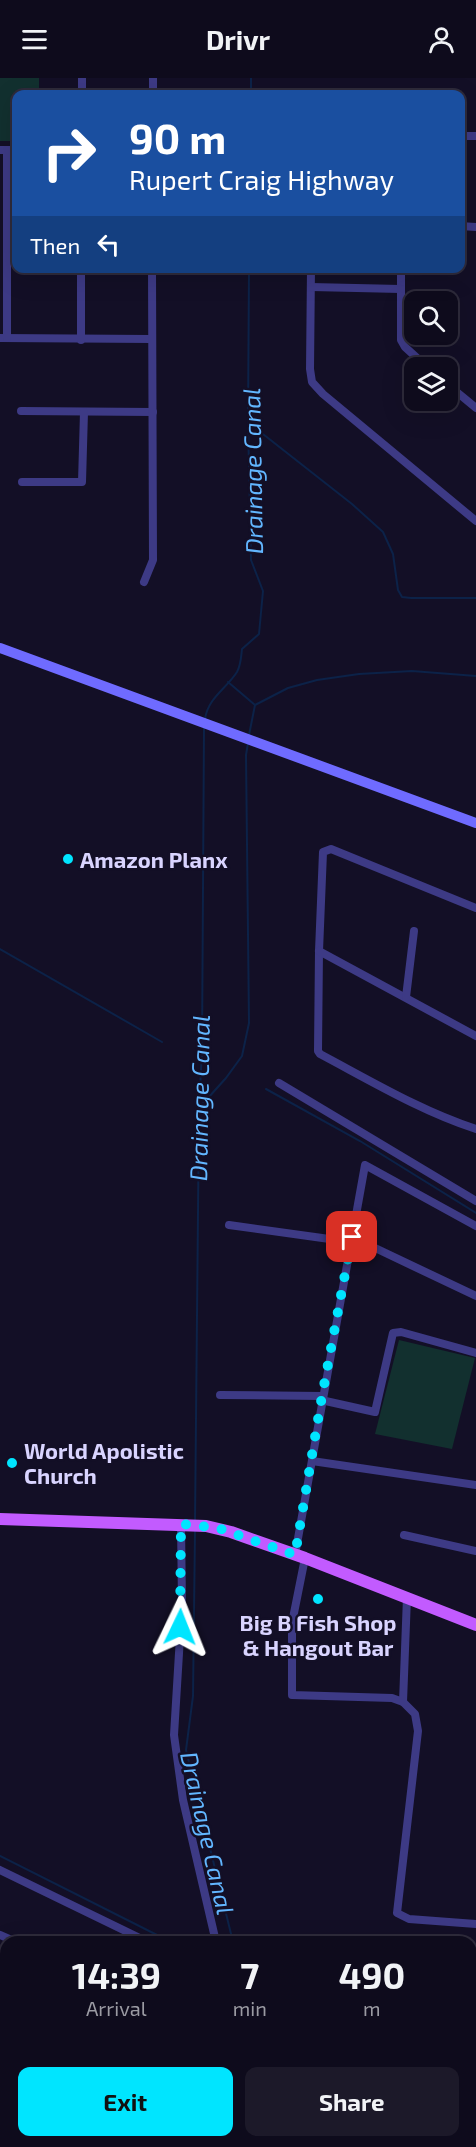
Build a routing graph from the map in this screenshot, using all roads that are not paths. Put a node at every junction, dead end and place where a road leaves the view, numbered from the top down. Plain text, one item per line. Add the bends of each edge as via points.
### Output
1 (4, 150) edge
2 (81, 273) edge
3 (152, 273) edge
4 (311, 273) edge
5 (401, 273) edge
6 (311, 287) junction
7 (401, 289) junction
8 (3, 338) edge
9 (152, 339) junction
10 (81, 340) junction
11 (416, 357) edge
12 (458, 393) edge
13 (476, 408) edge
14 (21, 411) dead end
15 (84, 412) junction
16 (153, 412) junction
17 (22, 482) dead end
18 (476, 521) edge
19 (144, 582) dead end
20 (0, 648) edge
21 (476, 823) edge
22 (476, 908) edge
23 (414, 931) dead end
24 (319, 951) junction
25 (406, 997) junction
26 (476, 1036) edge
27 (279, 1083) dead end
28 (476, 1129) edge
29 (476, 1201) edge
30 (229, 1225) dead end
31 (476, 1226) edge
32 (352, 1240) junction
33 (476, 1296) edge
34 (476, 1353) edge
35 (220, 1395) dead end
36 (322, 1398) junction
37 (312, 1461) junction
38 (476, 1485) edge
39 (0, 1519) edge
40 (184, 1524) junction
41 (404, 1535) dead end
42 (476, 1551) edge
43 (300, 1557) junction
44 (407, 1597) junction
45 (476, 1625) edge
46 (404, 1702) junction
47 (0, 1870) edge
48 (476, 1924) edge
49 (136, 1936) edge
50 (215, 1936) edge

1 - 8 street
2 - 10 street
3 - 9 street
4 - 6 street
5 - 7 street
6 - 7 street
6 - 18 street via 312,382
7 - 11 street via 401,340
8 - 10 street
9 - 10 street
9 - 16 street
12 - 13 street
14 - 15 street
15 - 16 street
15 - 17 street via 82,482
16 - 19 street via 153,560
20 - 21 main road
22 - 24 street via 326,849
23 - 25 street
24 - 25 street
24 - 28 street via 320,1054 444,1119
25 - 26 street
27 - 29 street
30 - 32 street
31 - 32 street via 365,1166
32 - 33 street
32 - 36 street
34 - 36 street via 393,1333 375,1412
35 - 36 street
36 - 37 street
37 - 38 street
37 - 43 street
39 - 40 main road
40 - 43 main road via 231,1532
40 - 50 street via 174,1735 183,1800
41 - 42 street
43 - 44 main road
43 - 46 street via 292,1623 292,1695 392,1698
44 - 45 main road
44 - 46 street
46 - 48 street via 415,1714 417,1731 397,1913 409,1918
47 - 49 street

